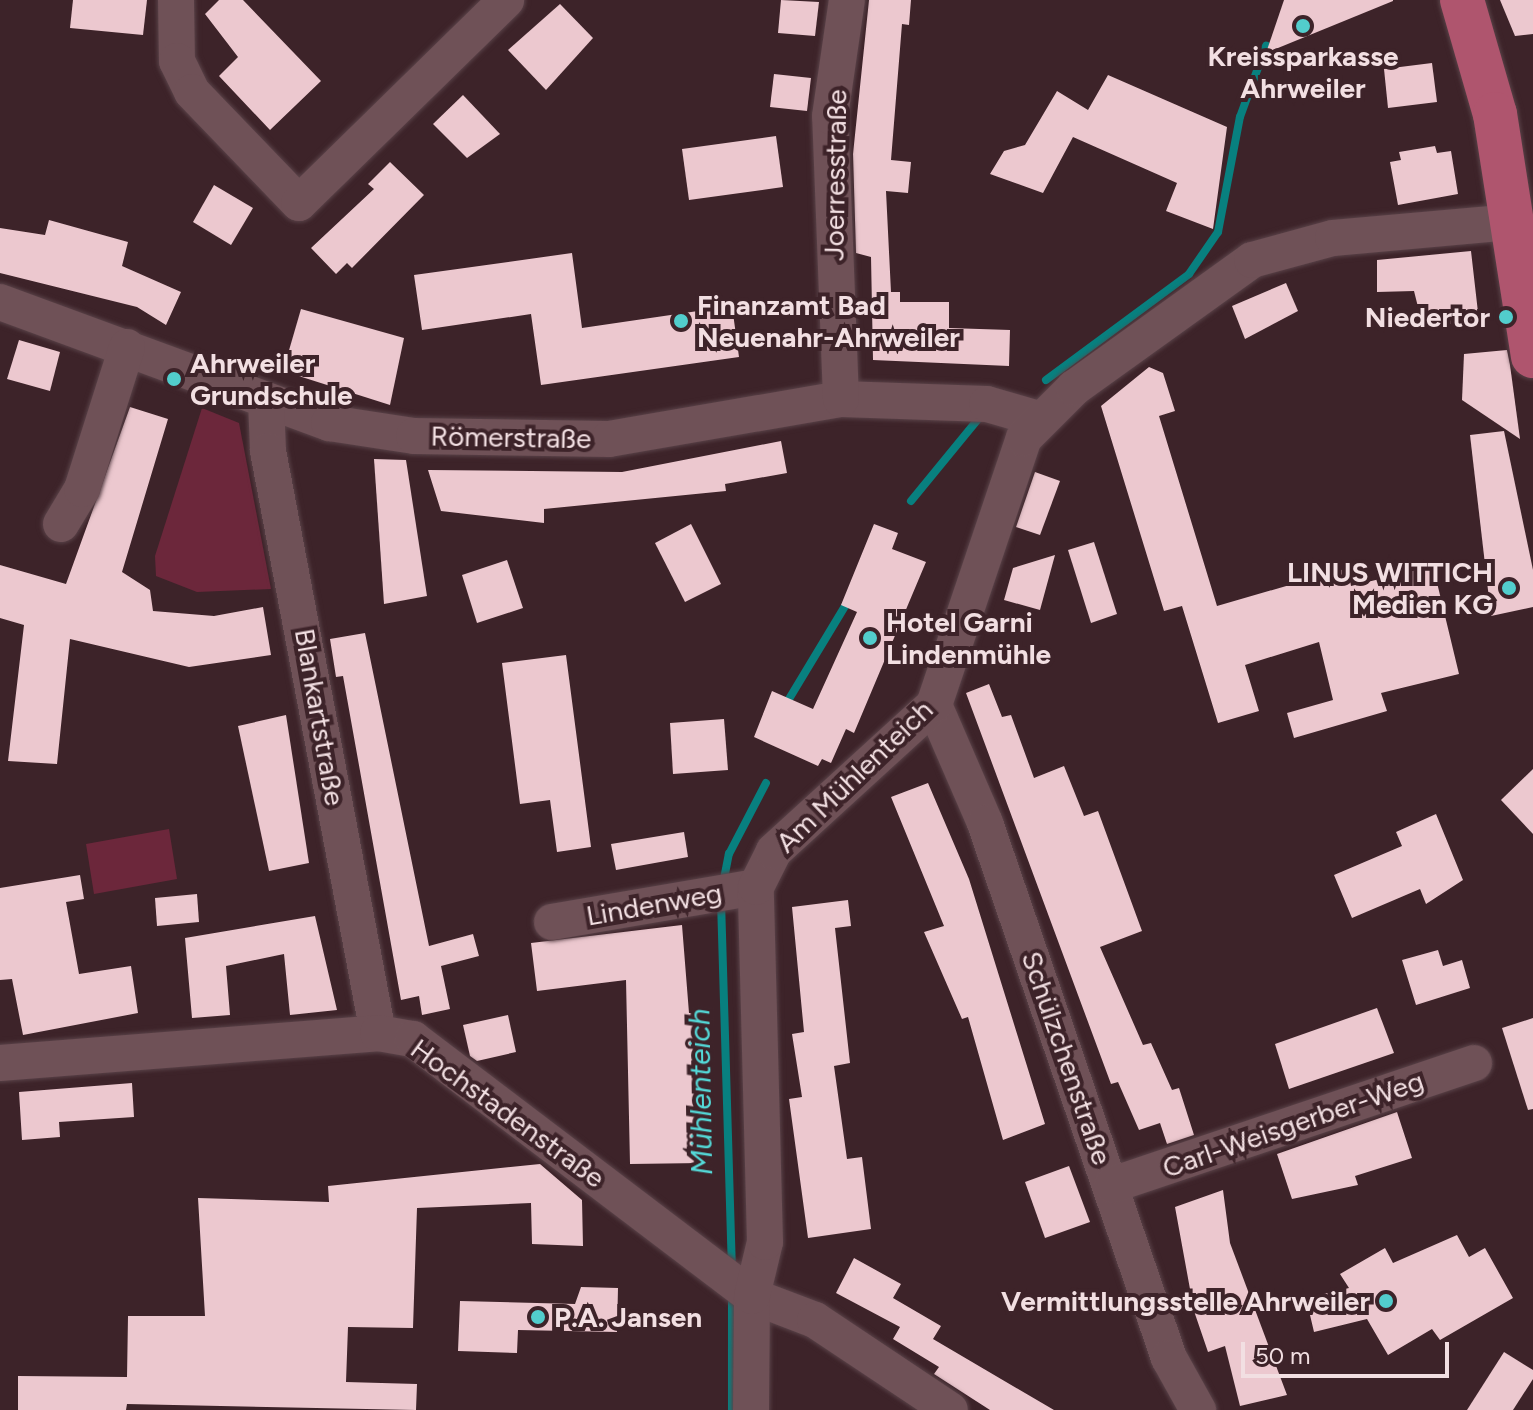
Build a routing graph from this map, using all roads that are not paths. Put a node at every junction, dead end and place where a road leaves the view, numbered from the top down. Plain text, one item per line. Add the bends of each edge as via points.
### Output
1 (176, 0) edge
2 (847, 0) edge
3 (1462, 0) edge
4 (491, 5) edge
5 (1513, 222) junction
6 (0, 302) edge
7 (127, 347) junction
8 (1533, 356) edge
9 (841, 399) junction
10 (266, 401) junction
11 (1039, 419) junction
12 (61, 524) dead end
13 (934, 705) junction
14 (733, 891) junction
15 (552, 922) dead end
16 (378, 1033) junction
17 (0, 1063) edge
18 (1474, 1063) dead end
19 (1112, 1185) junction
20 (739, 1285) junction
21 (751, 1410) edge
22 (950, 1410) edge
23 (1198, 1410) edge

1 - 4 street via 177,61 192,92 299,203
2 - 9 street, Joerresstraße via 830,130
3 - 5 main road via 1491,99
5 - 8 main road
5 - 11 street, Am Mühlenteich via 1333,238 1252,260
6 - 7 street, Römerstraße
7 - 10 street, Römerstraße
7 - 12 street via 82,489
9 - 10 street, Römerstraße via 609,439 414,436 329,423
9 - 11 street, Römerstraße via 987,404
10 - 16 street, Blankartstraße via 268,451
11 - 13 street, Am Mühlenteich via 1017,451
13 - 14 street, Am Mühlenteich
13 - 19 street, Schülzchenstraße via 985,823
14 - 15 street, Lindenweg
14 - 20 street, Am Mühlenteich via 765,1242
16 - 17 street, Hochstadenstraße
16 - 20 street, Hochstadenstraße via 413,1039
18 - 19 street, Carl-Weisgerber-Weg
19 - 23 street, Schülzchenstraße via 1169,1358
20 - 21 street, Am Mühlenteich
20 - 22 street, Hochstadenstraße via 815,1320

